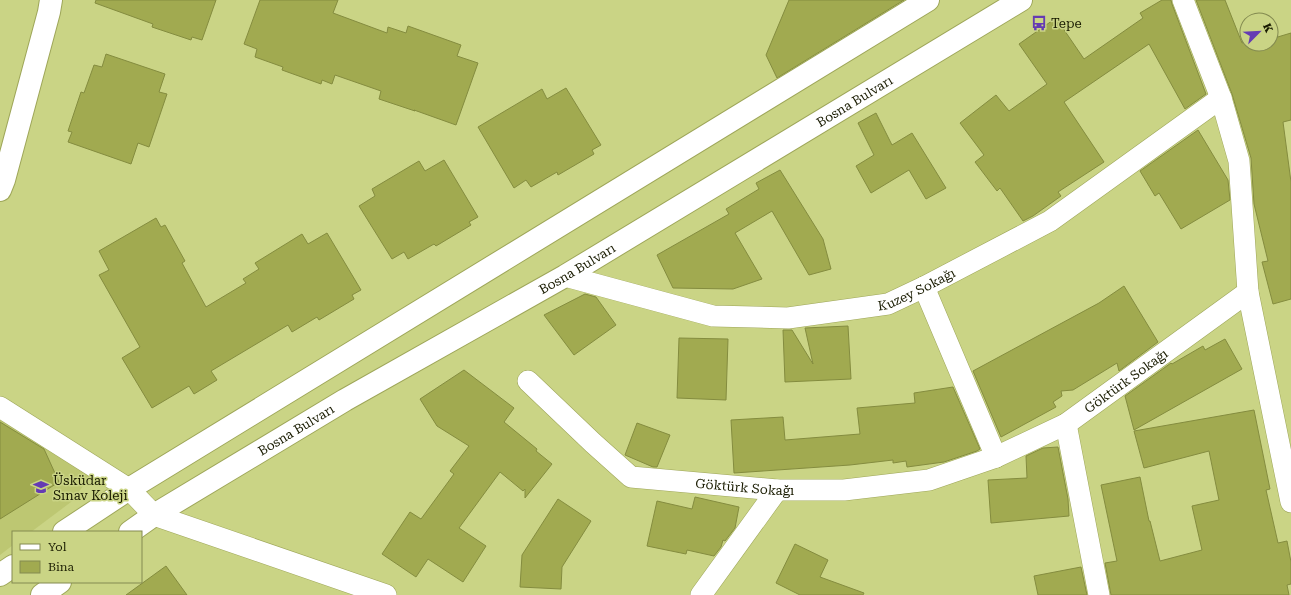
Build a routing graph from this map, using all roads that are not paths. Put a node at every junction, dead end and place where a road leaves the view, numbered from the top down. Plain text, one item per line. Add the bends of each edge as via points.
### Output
1 (51, 0) edge
2 (928, 0) edge
3 (1021, 0) edge
4 (1183, 0) edge
5 (1221, 98) junction
6 (0, 190) edge
7 (565, 276) junction
8 (924, 287) junction
9 (1248, 292) junction
10 (528, 381) dead end
11 (0, 407) edge
12 (1066, 424) junction
13 (996, 457) junction
14 (129, 488) junction
15 (778, 490) junction
16 (1291, 502) edge
17 (154, 515) junction
18 (65, 531) edge
19 (131, 531) edge
20 (12, 567) edge
21 (0, 575) edge
22 (59, 583) edge
23 (42, 595) edge
24 (386, 595) edge
25 (701, 595) edge
26 (1099, 595) edge

1 - 6 main road
2 - 14 main road
3 - 7 main road, Bosna Bulvarı
4 - 5 street
5 - 8 street, Kuzey Sokağı via 1050,221
5 - 9 street via 1239,161
7 - 8 street, Kuzey Sokağı via 713,316 788,318 888,304
7 - 17 main road, Bosna Bulvarı via 345,400
8 - 13 street
9 - 12 street, Göktürk Sokağı
9 - 16 street
10 - 15 street, Göktürk Sokağı via 631,477
11 - 14 street
12 - 13 street, Göktürk Sokağı
12 - 26 street
13 - 15 street, Göktürk Sokağı via 929,480 844,490
14 - 17 street
14 - 18 main road
15 - 25 street
17 - 19 main road, Bosna Bulvarı
17 - 24 street
20 - 21 main road
22 - 23 main road

